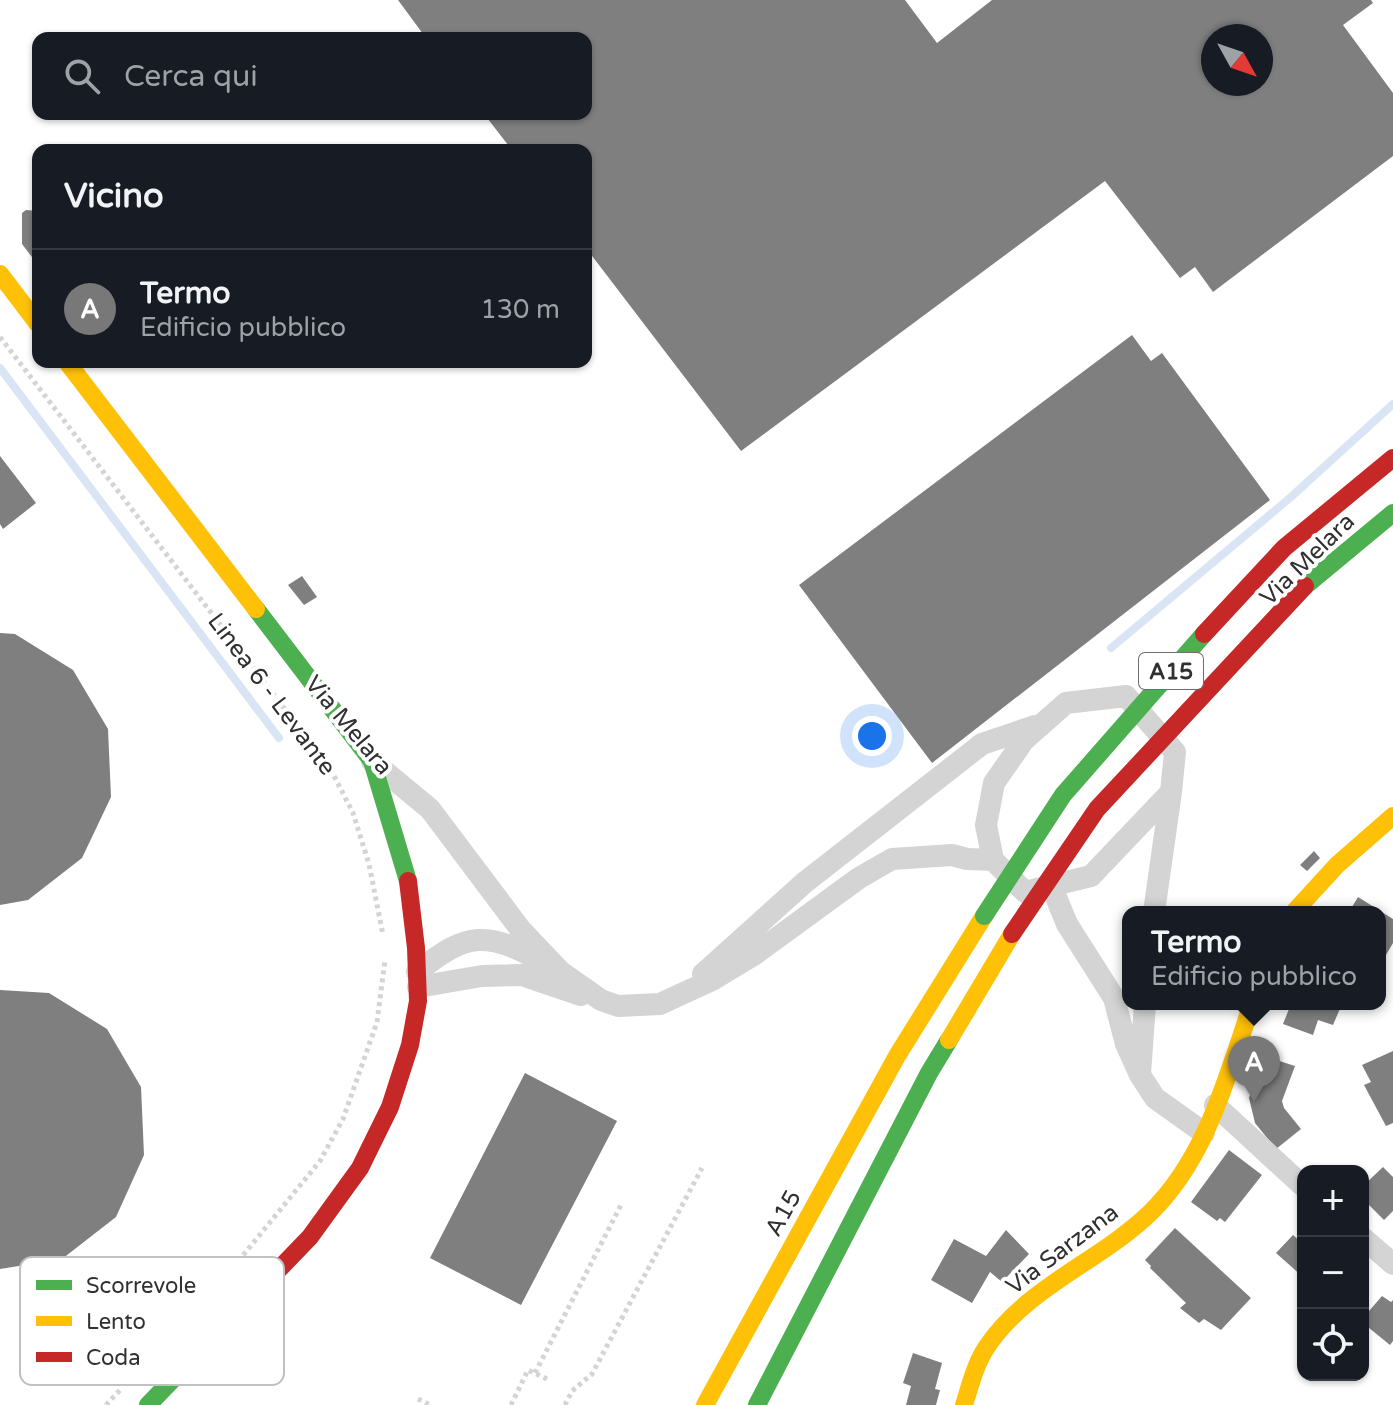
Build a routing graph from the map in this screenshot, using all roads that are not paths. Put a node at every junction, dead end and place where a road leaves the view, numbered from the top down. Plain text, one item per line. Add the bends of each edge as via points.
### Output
1 (0, 274) edge
2 (32, 316) edge
3 (72, 368) edge
4 (1393, 458) edge
5 (1393, 482) edge
6 (1393, 513) edge
7 (1225, 640) junction
8 (1126, 696) junction
9 (1043, 723) junction
10 (1175, 752) junction
11 (372, 761) junction
12 (1171, 792) junction
13 (1393, 816) edge
14 (993, 860) junction
15 (1051, 885) junction
16 (1155, 906) edge
17 (1299, 906) edge
18 (561, 972) junction
19 (418, 980) junction
20 (681, 994) junction
21 (601, 1000) junction
22 (1145, 1010) edge
23 (1250, 1010) edge
24 (1140, 1075) junction
25 (1215, 1105) junction
26 (1204, 1133) junction
27 (1297, 1180) edge
28 (1369, 1243) edge
29 (284, 1264) edge
30 (1393, 1264) edge
31 (167, 1385) edge
32 (148, 1405) edge
33 (705, 1405) edge
34 (757, 1405) edge
35 (964, 1405) edge

1 - 2 main road
3 - 11 main road, Via Melara
4 - 33 main road, A15 / A15, bridge via 1284,548 1063,795 897,1056
5 - 7 street, Via Melara
6 - 34 main road, A15 / A15, bridge via 1305,586 1097,809 1012,934 929,1073
7 - 8 street, Via Melara via 1188,669
7 - 10 street, Via Melara via 1200,683
8 - 9 street via 1066,703
8 - 10 street
9 - 14 street via 994,783 986,825
9 - 20 street, Via Melara via 982,744 804,883
10 - 12 street
11 - 18 street, Via Melara via 430,809 521,930
11 - 19 main road via 411,891
12 - 15 street via 1091,876
12 - 16 street
13 - 17 main road
14 - 15 street via 1025,892
14 - 20 street, Via Melara via 952,855 892,859 755,954
15 - 24 street via 1067,924 1114,998
18 - 19 street via 515,947 484,938 442,952
18 - 21 street, Via Melara
19 - 21 street via 522,975
19 - 29 main road via 410,1045 390,1107 360,1168
20 - 21 street, Via Melara via 638,1006
22 - 24 street
23 - 25 main road, Via Sarzana
24 - 26 street via 1155,1098
25 - 26 main road, Via Sarzana
25 - 27 street
26 - 35 main road, Via Sarzana via 1170,1190 1123,1236 1026,1302 988,1345
28 - 30 street
31 - 32 main road

